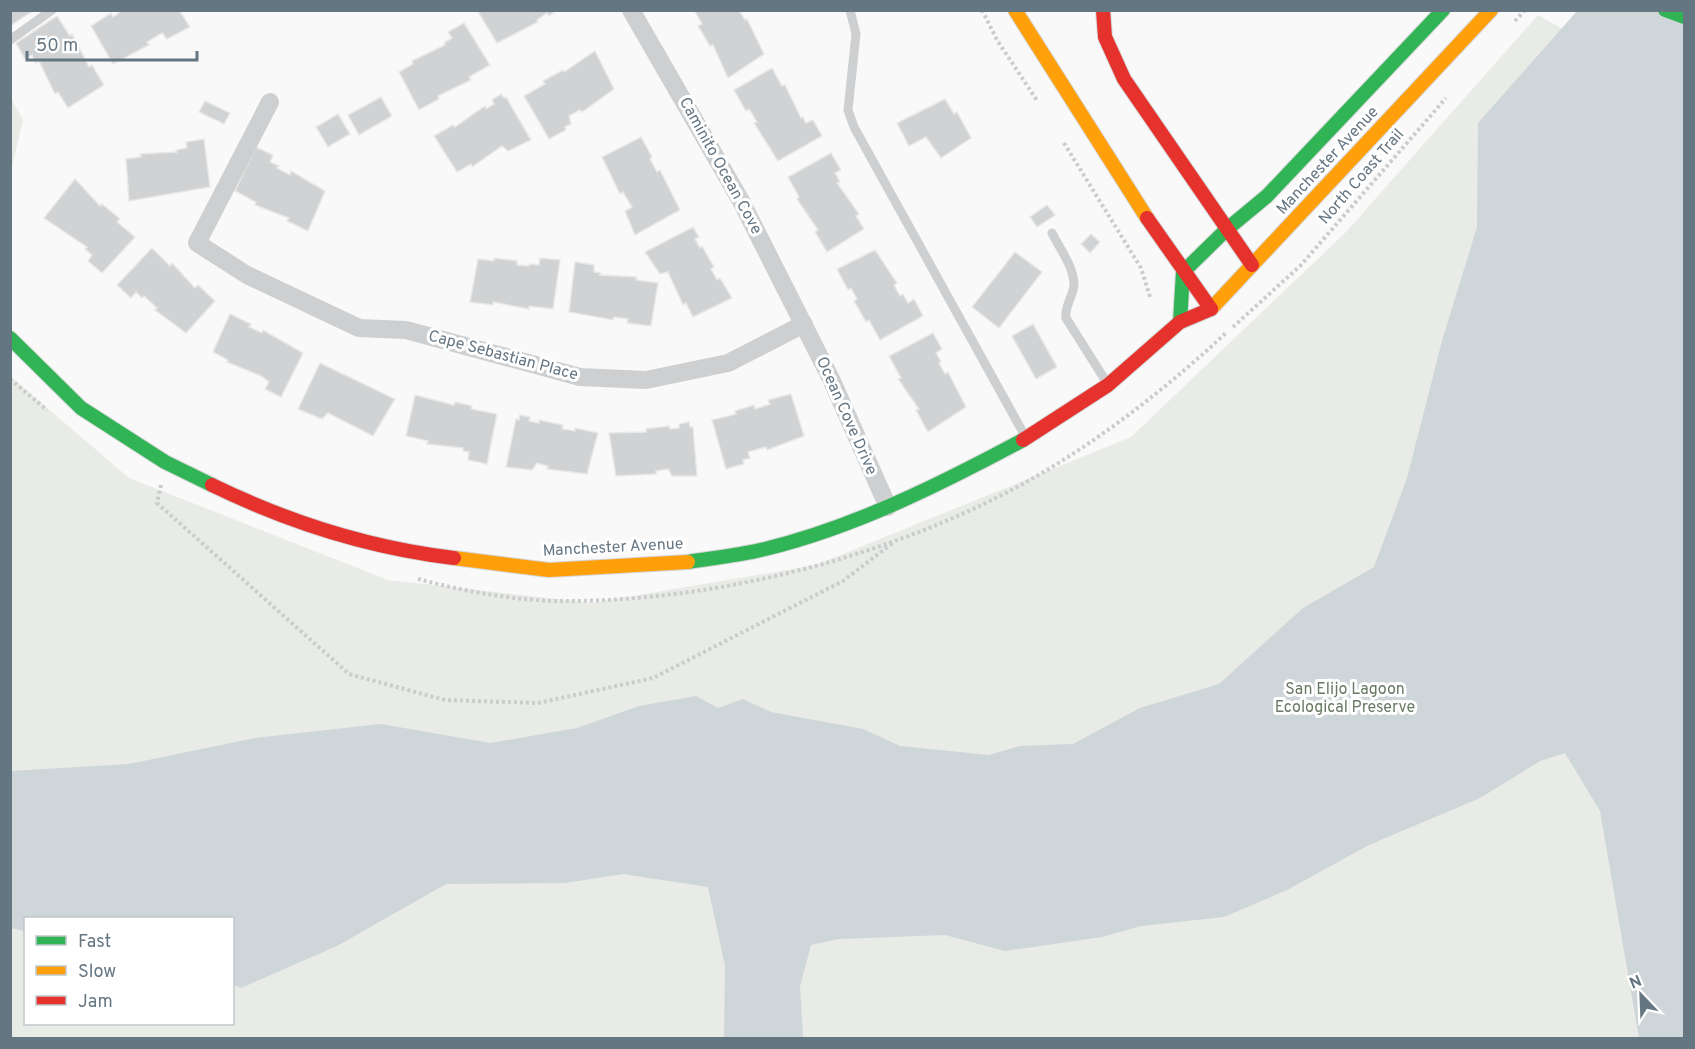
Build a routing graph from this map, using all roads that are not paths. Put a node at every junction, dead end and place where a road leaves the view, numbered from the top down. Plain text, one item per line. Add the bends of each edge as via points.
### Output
1 (52, 10) edge
2 (631, 10) edge
3 (850, 10) edge
4 (1015, 10) edge
5 (1102, 10) edge
6 (1443, 10) edge
7 (1491, 10) edge
8 (1665, 10) edge
9 (1684, 17) edge
10 (10, 40) edge
11 (270, 102) dead end
12 (1226, 230) junction
13 (1052, 233) dead end
14 (1252, 266) junction
15 (1183, 272) junction
16 (1211, 309) junction
17 (1180, 322) junction
18 (804, 324) junction
19 (10, 339) edge
20 (1108, 385) junction
21 (1026, 438) junction
22 (888, 507) junction

1 - 10 lane
2 - 18 street, Caminito Ocean Cove via 741,201
3 - 21 lane via 856,34 848,110 854,127
4 - 15 main road
5 - 12 main road via 1108,49 1124,80
6 - 12 main road, Manchester Avenue via 1267,196
7 - 14 main road, Manchester Avenue
8 - 9 main road
11 - 18 street, Cape Sebastian Place via 197,243 247,276 359,328 406,330 580,377 646,380 728,363
12 - 14 main road
12 - 15 main road, Manchester Avenue
13 - 20 lane via 1072,270 1074,286 1066,318
14 - 16 main road, Manchester Avenue
15 - 16 main road
15 - 17 main road
16 - 17 main road, Manchester Avenue
17 - 20 main road, Manchester Avenue
18 - 22 street, Ocean Cove Drive
19 - 22 main road, Manchester Avenue via 81,408 165,462 243,500 355,541 435,556 549,570 676,564 764,549
20 - 21 main road, Manchester Avenue
21 - 22 main road, Manchester Avenue

